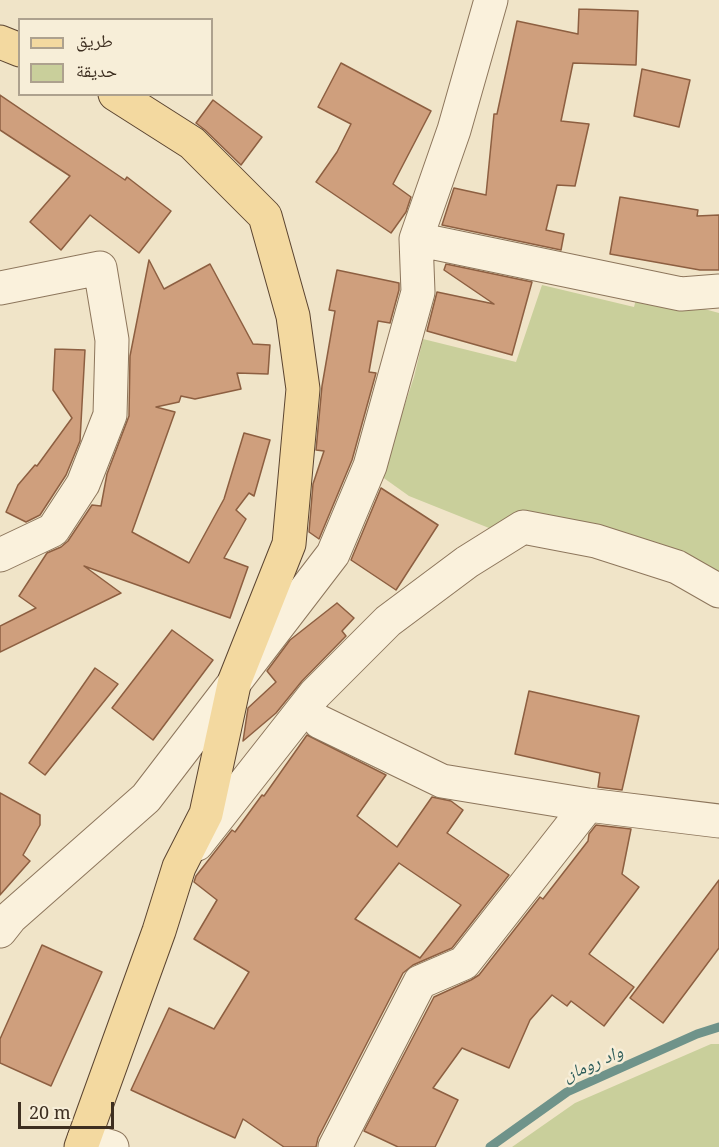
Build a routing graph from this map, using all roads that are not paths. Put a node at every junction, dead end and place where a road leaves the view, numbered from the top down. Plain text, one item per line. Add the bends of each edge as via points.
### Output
1 (491, 0) edge
2 (0, 42) edge
3 (18, 50) edge
4 (118, 96) edge
5 (416, 239) junction
6 (0, 288) edge
7 (719, 291) edge
8 (0, 555) edge
9 (719, 591) edge
10 (235, 680) junction
11 (320, 722) dead end
12 (588, 805) junction
13 (719, 821) edge
14 (179, 867) junction
15 (0, 931) edge
16 (93, 1144) edge
17 (335, 1147) edge

1 - 5 street via 454,130
2 - 3 main road
4 - 10 main road via 192,143 265,216 294,316 303,389 289,544
5 - 7 street via 681,294
5 - 10 street via 418,292 370,466 333,554
6 - 8 street via 100,268 112,340 110,415 83,484 53,530
9 - 14 street via 677,567 596,541 523,527 467,562 380,629 315,694
10 - 14 main road via 206,814
10 - 15 street via 146,798
11 - 12 street via 442,781
12 - 13 street
12 - 17 street via 464,963 420,982
14 - 16 main road

